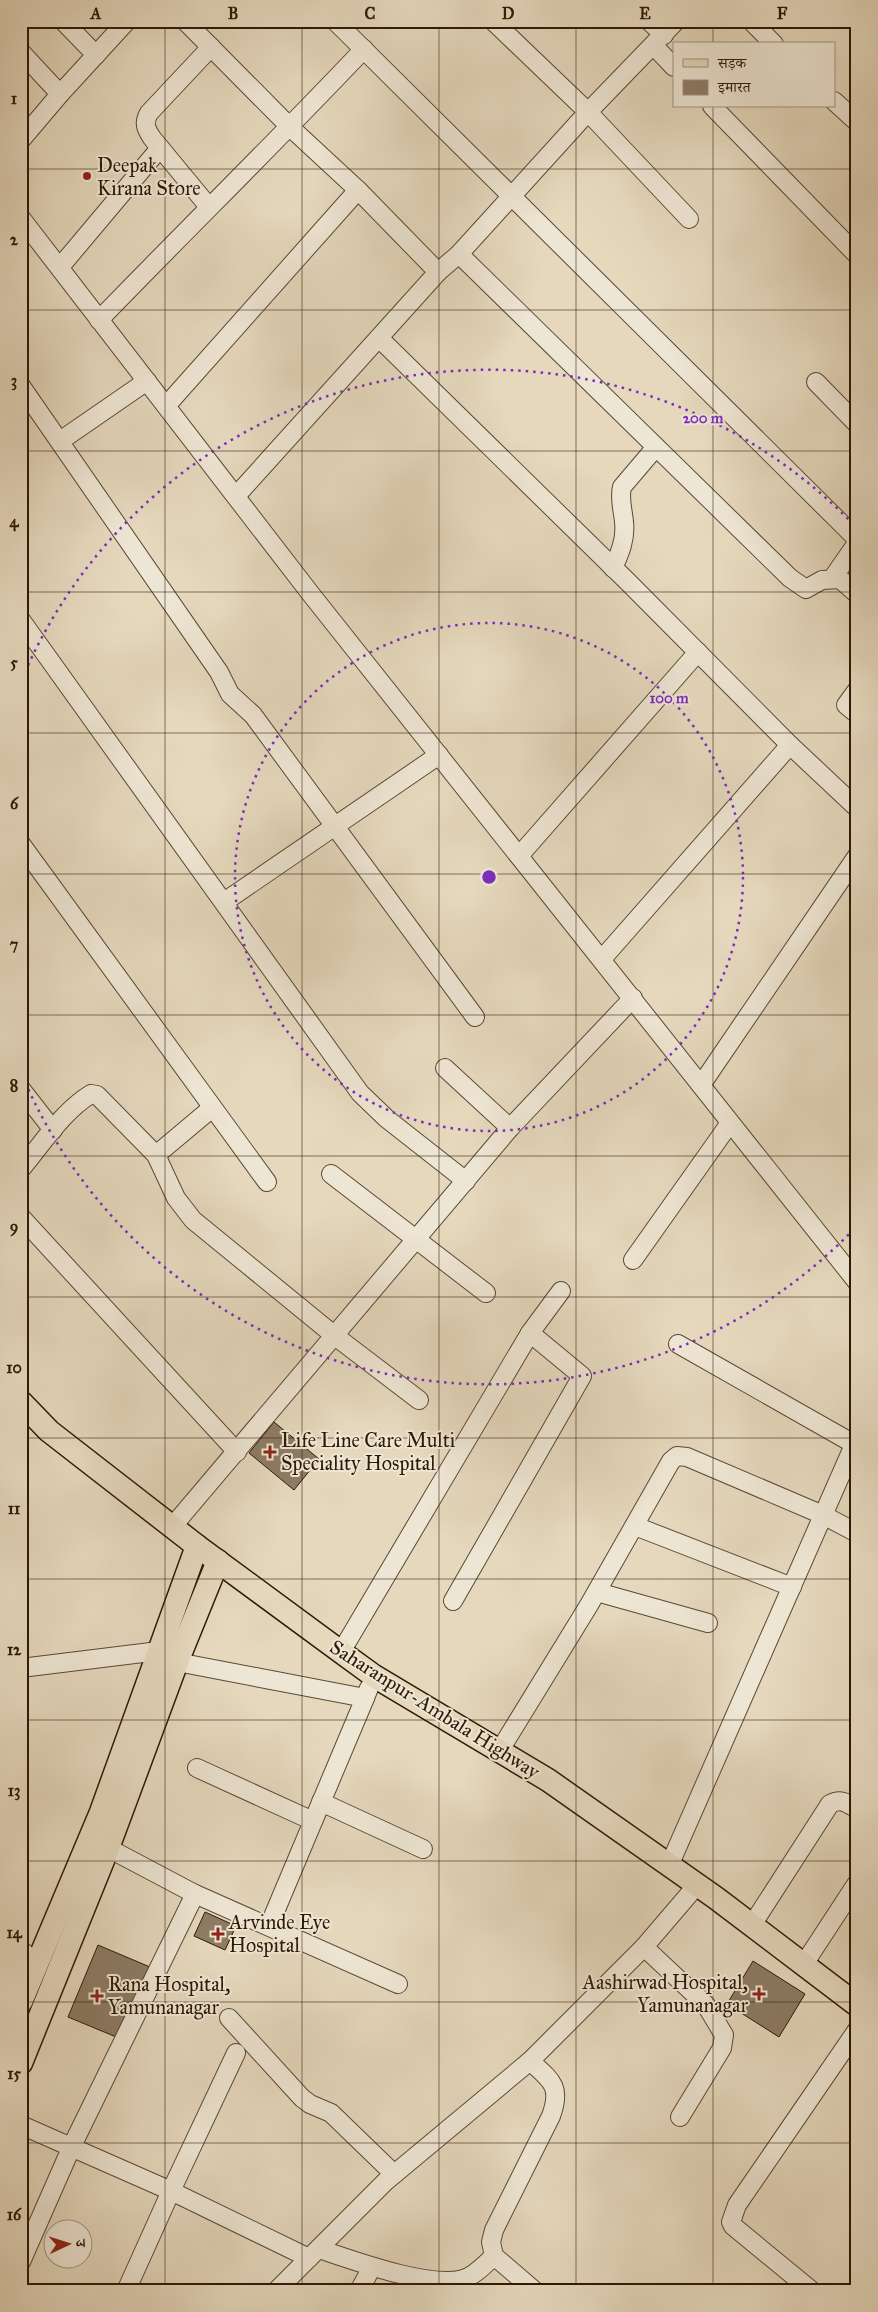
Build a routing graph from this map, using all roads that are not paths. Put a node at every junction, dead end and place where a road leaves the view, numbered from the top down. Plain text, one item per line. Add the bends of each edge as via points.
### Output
1 (64, 21) edge
2 (127, 21) edge
3 (185, 21) edge
4 (335, 21) edge
5 (493, 21) edge
6 (649, 21) edge
7 (676, 21) edge
8 (751, 21) edge
9 (659, 40) junction
10 (772, 42) edge
11 (211, 47) junction
12 (364, 49) junction
13 (21, 52) edge
14 (96, 55) junction
15 (673, 65) edge
16 (60, 94) junction
17 (836, 103) edge
18 (714, 108) edge
19 (588, 112) junction
20 (857, 122) edge
21 (290, 127) junction
22 (21, 140) edge
23 (160, 148) junction
24 (358, 190) junction
25 (512, 195) junction
26 (209, 207) junction
27 (21, 218) edge
28 (690, 220) dead end
29 (459, 254) junction
30 (857, 254) edge
31 (60, 267) junction
32 (438, 272) junction
33 (100, 320) junction
34 (380, 338) junction
35 (147, 381) junction
36 (816, 382) dead end
37 (21, 386) edge
38 (166, 406) junction
39 (857, 424) edge
40 (60, 441) junction
41 (656, 447) junction
42 (236, 496) junction
43 (857, 539) edge
44 (857, 543) edge
45 (614, 568) junction
46 (832, 579) junction
47 (857, 594) edge
48 (21, 620) edge
49 (698, 652) junction
50 (857, 690) edge
51 (857, 714) edge
52 (790, 745) junction
53 (439, 755) junction
54 (857, 808) edge
55 (336, 826) junction
56 (21, 844) edge
57 (519, 856) junction
58 (857, 856) edge
59 (224, 902) junction
60 (602, 959) junction
61 (633, 998) junction
62 (475, 1017) dead end
63 (445, 1068) dead end
64 (701, 1086) junction
65 (21, 1089) edge
66 (212, 1108) junction
67 (730, 1123) junction
68 (510, 1128) junction
69 (53, 1130) junction
70 (156, 1155) junction
71 (21, 1169) edge
72 (331, 1174) dead end
73 (466, 1181) junction
74 (267, 1182) dead end
75 (21, 1217) edge
76 (417, 1240) junction
77 (633, 1260) dead end
78 (857, 1282) edge
79 (561, 1291) dead end
80 (486, 1293) dead end
81 (530, 1333) junction
82 (335, 1336) junction
83 (678, 1344) dead end
84 (418, 1400) dead end
85 (21, 1402) edge
86 (856, 1441) edge
87 (237, 1452) junction
88 (823, 1515) junction
89 (634, 1526) junction
90 (172, 1527) junction
91 (857, 1533) edge
92 (197, 1546) junction
93 (218, 1562) junction
94 (792, 1587) junction
95 (597, 1592) junction
96 (453, 1601) dead end
97 (708, 1623) dead end
98 (341, 1652) junction
99 (168, 1656) junction
100 (21, 1668) edge
101 (374, 1676) junction
102 (365, 1698) junction
103 (500, 1750) junction
104 (197, 1768) dead end
105 (321, 1802) junction
106 (857, 1809) edge
107 (313, 1821) junction
108 (108, 1848) junction
109 (422, 1848) dead end
110 (669, 1866) junction
111 (857, 1883) edge
112 (697, 1885) junction
113 (195, 1894) junction
114 (752, 1925) junction
115 (269, 1926) junction
116 (644, 1947) junction
117 (29, 1957) edge
118 (804, 1964) junction
119 (398, 1984) dead end
120 (21, 2002) edge
121 (857, 2005) edge
122 (229, 2018) dead end
123 (857, 2030) edge
124 (236, 2053) dead end
125 (530, 2060) junction
126 (21, 2064) edge
127 (680, 2117) dead end
128 (21, 2125) edge
129 (72, 2146) junction
130 (394, 2174) junction
131 (170, 2190) junction
132 (314, 2254) junction
133 (494, 2256) junction
134 (21, 2262) edge
135 (372, 2267) junction
136 (126, 2291) edge
137 (276, 2291) edge
138 (359, 2291) edge
139 (535, 2291) edge
140 (812, 2291) edge

1 - 14 street
2 - 14 street
3 - 11 street
4 - 12 street
5 - 19 street
6 - 9 street
7 - 9 street
8 - 10 street
9 - 15 street
9 - 19 street
11 - 21 street
11 - 23 street via 145,120 146,129
12 - 21 street
12 - 25 street
13 - 16 street
14 - 16 street
16 - 22 street
17 - 20 street
18 - 30 street
19 - 25 street
19 - 28 street
21 - 24 street
21 - 26 street
23 - 26 street
23 - 31 street
24 - 32 street
24 - 38 street
25 - 29 street
25 - 43 street
26 - 33 street
27 - 31 street
29 - 32 street
29 - 41 street
31 - 33 street
32 - 34 street
33 - 35 street
34 - 42 street
34 - 45 street
35 - 38 street
35 - 40 street
36 - 39 street
37 - 40 street
38 - 42 street
40 - 55 street via 219,672 230,694 248,709
41 - 45 street via 622,487 623,542
41 - 46 street via 800,586 806,589 822,580
42 - 53 street
44 - 46 street
45 - 49 street
46 - 47 street via 840,579
48 - 59 street
49 - 52 street
49 - 57 street
50 - 51 street via 846,705
52 - 54 street
52 - 60 street
53 - 55 street
53 - 57 street
55 - 59 street
55 - 62 street
56 - 66 street
57 - 60 street
58 - 64 street
59 - 73 street via 360,1093 387,1119
60 - 61 street
61 - 64 street
61 - 68 street
63 - 68 street
64 - 67 street
65 - 69 street
66 - 70 street
66 - 74 street
67 - 77 street
67 - 78 street
68 - 73 street
69 - 70 street via 83,1099 91,1094 97,1095
69 - 71 street
70 - 82 street via 176,1198 193,1220
72 - 76 street
73 - 76 street
75 - 87 street
76 - 80 street
76 - 82 street
79 - 81 street
81 - 96 street via 582,1376
81 - 98 street
82 - 84 street
82 - 87 street
83 - 86 street
85 - 90 main road, Saharanpur-Ambala Highway via 49,1431
86 - 88 street
87 - 90 street
88 - 89 street via 682,1455 671,1461
88 - 91 street
88 - 94 street
89 - 94 street
89 - 95 street
90 - 92 main road, Saharanpur-Ambala Highway
92 - 93 main road, Saharanpur-Ambala Highway
92 - 99 main road
93 - 98 main road, Saharanpur-Ambala Highway
93 - 99 main road
94 - 110 street
95 - 97 street
95 - 103 street
98 - 101 main road, Saharanpur-Ambala Highway
99 - 100 street
99 - 102 street
99 - 108 main road
99 - 117 main road via 102,1812
101 - 102 street
101 - 103 main road, Saharanpur-Ambala Highway
102 - 105 street
103 - 110 main road, Saharanpur-Ambala Highway
104 - 107 street
105 - 107 street
105 - 109 street
106 - 114 street via 844,1801 830,1804
107 - 115 street
108 - 113 street
108 - 126 main road
110 - 112 main road, Saharanpur-Ambala Highway
111 - 118 street
112 - 114 main road, Saharanpur-Ambala Highway
112 - 116 street
113 - 115 street
113 - 129 street
114 - 118 main road, Saharanpur-Ambala Highway
115 - 119 street
116 - 125 street
116 - 127 street via 706,2005 724,2034 722,2048
117 - 120 main road
118 - 121 main road, Saharanpur-Ambala Highway
122 - 130 street via 302,2098 330,2113
123 - 140 street via 732,2215 733,2226
124 - 131 street
125 - 130 street
125 - 133 street via 550,2078 556,2089 556,2101 494,2230 491,2242
128 - 129 street
129 - 131 street
129 - 134 street
130 - 132 street
131 - 132 street
131 - 136 street
132 - 135 street
132 - 137 street
133 - 135 street via 465,2279 450,2282
133 - 139 street
135 - 138 street

